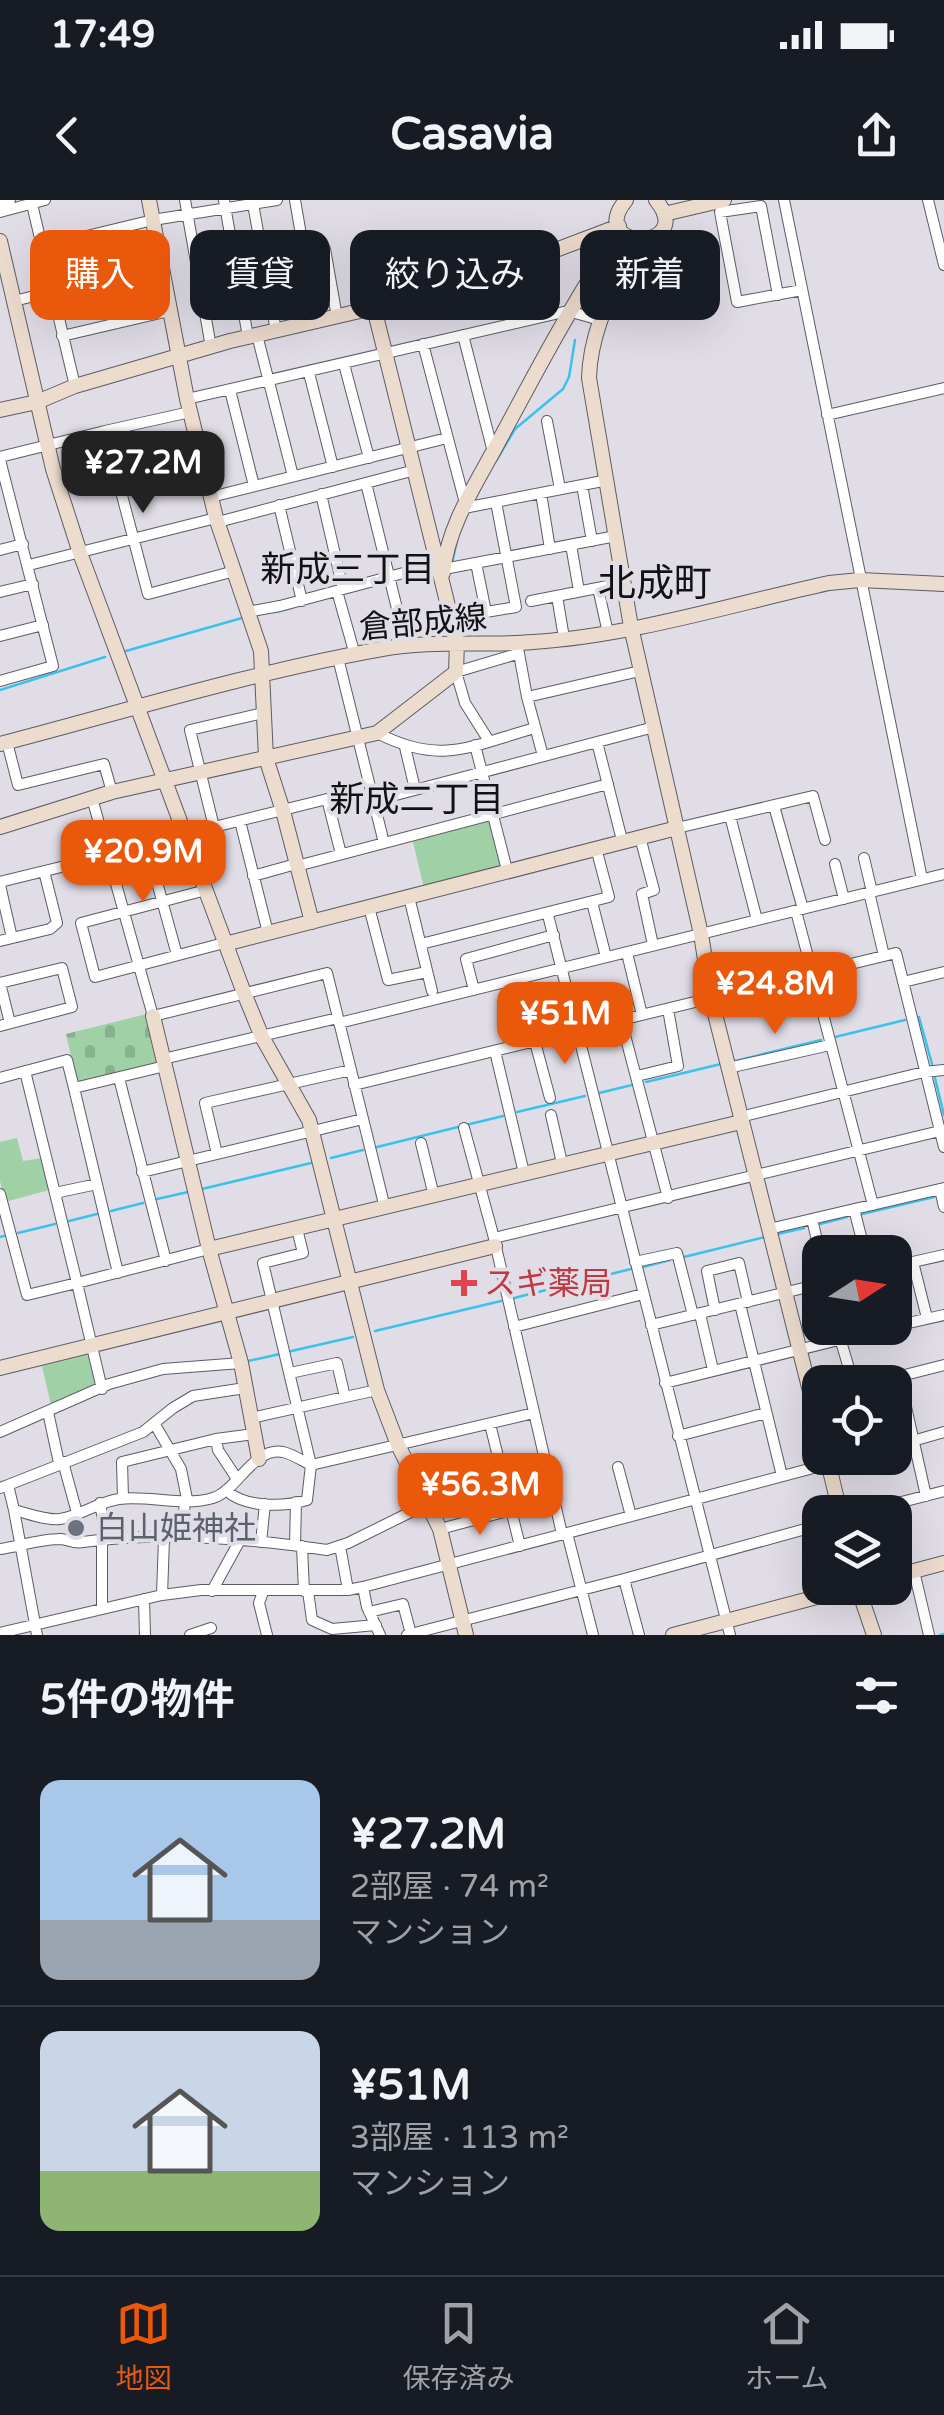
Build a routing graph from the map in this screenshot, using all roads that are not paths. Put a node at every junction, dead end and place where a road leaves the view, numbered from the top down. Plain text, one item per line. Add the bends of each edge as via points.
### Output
1 (10, 200) edge
2 (45, 200) edge
3 (149, 200) edge
4 (185, 200) edge
5 (277, 200) edge
6 (295, 200) edge
7 (626, 200) edge
8 (656, 200) edge
9 (784, 200) edge
10 (928, 200) edge
11 (716, 201) edge
12 (0, 202) edge
13 (31, 202) edge
14 (250, 203) edge
15 (225, 204) edge
16 (0, 212) edge
17 (664, 214) junction
18 (188, 215) junction
19 (153, 220) junction
20 (620, 226) junction
21 (37, 230) edge
22 (112, 230) edge
23 (155, 230) edge
24 (623, 230) edge
25 (660, 230) edge
26 (0, 241) edge
27 (560, 249) edge
28 (944, 265) edge
29 (802, 290) junction
30 (580, 293) edge
31 (778, 294) junction
32 (9, 296) edge
33 (568, 311) junction
34 (350, 314) edge
35 (580, 314) edge
36 (170, 316) edge
37 (338, 317) junction
38 (59, 320) edge
39 (130, 320) edge
40 (377, 320) edge
41 (600, 320) edge
42 (276, 330) junction
43 (462, 335) junction
44 (62, 336) junction
45 (252, 336) junction
46 (423, 344) junction
47 (210, 347) junction
48 (384, 354) junction
49 (179, 356) junction
50 (344, 364) junction
51 (309, 373) junction
52 (269, 382) junction
53 (75, 386) junction
54 (944, 388) edge
55 (230, 390) junction
56 (37, 402) junction
57 (188, 406) junction
58 (0, 410) edge
59 (827, 415) junction
60 (547, 421) dead end
61 (105, 431) junction
62 (447, 438) junction
63 (47, 444) junction
64 (410, 447) junction
65 (493, 452) junction
66 (369, 458) junction
67 (0, 459) edge
68 (203, 464) junction
69 (334, 468) junction
70 (416, 470) junction
71 (293, 476) junction
72 (608, 480) junction
73 (366, 482) junction
74 (119, 485) junction
75 (582, 485) junction
76 (254, 486) junction
77 (560, 489) junction
78 (541, 493) junction
79 (320, 494) junction
80 (211, 497) junction
81 (6, 502) edge
82 (496, 502) junction
83 (279, 504) junction
84 (464, 506) junction
85 (217, 520) junction
86 (616, 536) junction
87 (132, 539) junction
88 (592, 541) junction
89 (23, 544) junction
90 (571, 545) junction
91 (550, 548) junction
92 (0, 550) edge
93 (80, 552) junction
94 (505, 557) junction
95 (476, 562) junction
96 (28, 565) junction
97 (232, 572) junction
98 (441, 572) junction
99 (388, 576) junction
100 (860, 580) junction
101 (623, 583) junction
102 (33, 584) junction
103 (944, 584) edge
104 (598, 588) junction
105 (340, 590) junction
106 (579, 591) junction
107 (0, 592) edge
108 (557, 596) junction
109 (302, 600) junction
110 (531, 601) dead end
111 (247, 612) junction
112 (42, 626) junction
113 (630, 627) junction
114 (608, 633) junction
115 (0, 636) edge
116 (564, 638) junction
117 (457, 642) junction
118 (406, 645) junction
119 (518, 648) junction
120 (355, 655) junction
121 (338, 658) junction
122 (640, 671) junction
123 (456, 672) junction
124 (260, 676) junction
125 (0, 681) edge
126 (526, 697) junction
127 (138, 709) junction
128 (263, 713) junction
129 (654, 727) junction
130 (535, 728) junction
131 (377, 732) junction
132 (356, 739) junction
133 (488, 741) junction
134 (596, 742) junction
135 (3, 743) edge
136 (475, 745) junction
137 (406, 747) junction
138 (543, 756) junction
139 (266, 758) junction
140 (482, 772) junction
141 (199, 774) junction
142 (163, 781) junction
143 (608, 784) junction
144 (415, 790) junction
145 (112, 792) junction
146 (92, 798) junction
147 (373, 801) junction
148 (774, 806) junction
149 (284, 811) junction
150 (492, 813) junction
151 (730, 816) junction
152 (240, 821) junction
153 (0, 826) edge
154 (214, 827) junction
155 (677, 828) junction
156 (185, 836) junction
157 (640, 836) junction
158 (622, 840) junction
159 (825, 840) dead end
160 (384, 842) junction
161 (596, 848) junction
162 (341, 854) junction
163 (108, 856) junction
164 (864, 858) dead end
165 (835, 864) dead end
166 (297, 865) junction
167 (507, 870) junction
168 (44, 871) junction
169 (944, 874) edge
170 (254, 876) junction
171 (922, 880) junction
172 (0, 884) edge
173 (206, 890) junction
174 (870, 892) junction
175 (409, 896) junction
176 (844, 899) junction
177 (162, 901) junction
178 (592, 902) junction
179 (369, 907) junction
180 (800, 910) junction
181 (122, 911) junction
182 (548, 915) junction
183 (757, 920) junction
184 (312, 922) junction
185 (268, 933) junction
186 (701, 934) junction
187 (554, 936) junction
188 (6, 939) edge
189 (225, 943) junction
190 (421, 944) junction
191 (653, 945) junction
192 (627, 952) junction
193 (176, 956) junction
194 (884, 956) junction
195 (606, 957) junction
196 (138, 966) junction
197 (562, 968) junction
198 (427, 972) junction
199 (944, 972) edge
200 (811, 973) junction
201 (903, 982) junction
202 (0, 983) edge
203 (474, 990) junction
204 (432, 991) dead end
205 (244, 994) junction
206 (711, 998) junction
207 (668, 1010) junction
208 (153, 1016) junction
209 (642, 1016) junction
210 (339, 1020) junction
211 (622, 1020) junction
212 (5, 1024) edge
213 (577, 1032) junction
214 (261, 1036) junction
215 (534, 1042) junction
216 (830, 1045) junction
217 (495, 1051) junction
218 (164, 1062) junction
219 (728, 1068) junction
220 (350, 1070) junction
221 (944, 1070) edge
222 (24, 1072) junction
223 (924, 1072) junction
224 (637, 1076) junction
225 (0, 1078) edge
226 (119, 1078) junction
227 (290, 1083) junction
228 (354, 1085) junction
229 (74, 1088) junction
230 (846, 1092) junction
231 (550, 1098) dead end
232 (551, 1115) dead end
233 (740, 1119) junction
234 (363, 1120) junction
235 (464, 1128) dead end
236 (940, 1131) junction
237 (312, 1132) junction
238 (654, 1142) junction
239 (421, 1143) dead end
240 (944, 1147) edge
241 (860, 1149) junction
242 (217, 1154) junction
243 (607, 1154) junction
244 (188, 1161) junction
245 (562, 1164) junction
246 (142, 1172) junction
247 (524, 1174) junction
248 (756, 1175) junction
249 (97, 1184) junction
250 (479, 1184) junction
251 (942, 1188) edge
252 (55, 1193) junction
253 (434, 1196) junction
254 (668, 1198) junction
255 (1, 1202) edge
256 (873, 1205) junction
257 (385, 1208) junction
258 (622, 1208) junction
259 (944, 1208) edge
260 (854, 1209) junction
261 (812, 1219) junction
262 (334, 1220) junction
263 (298, 1228) junction
264 (770, 1229) junction
265 (816, 1235) edge
266 (861, 1235) edge
267 (494, 1242) junction
268 (209, 1249) junction
269 (944, 1255) edge
270 (166, 1261) junction
271 (635, 1262) junction
272 (913, 1262) joint
273 (118, 1273) junction
274 (349, 1282) junction
275 (76, 1283) junction
276 (802, 1289) edge
277 (785, 1293) junction
278 (644, 1294) junction
279 (272, 1301) junction
280 (744, 1303) junction
281 (716, 1310) junction
282 (226, 1312) junction
283 (696, 1315) junction
284 (944, 1316) edge
285 (928, 1318) junction
286 (912, 1322) edge
287 (651, 1325) junction
288 (514, 1326) junction
289 (92, 1344) junction
290 (812, 1345) edge
291 (800, 1350) junction
292 (753, 1360) junction
293 (240, 1363) junction
294 (804, 1365) edge
295 (0, 1368) edge
296 (943, 1369) edge
297 (713, 1370) junction
298 (290, 1374) junction
299 (912, 1375) edge
300 (665, 1383) junction
301 (245, 1388) junction
302 (102, 1389) junction
303 (377, 1390) junction
304 (345, 1397) junction
305 (298, 1409) junction
306 (48, 1412) junction
307 (534, 1413) junction
308 (766, 1414) junction
309 (154, 1423) junction
310 (490, 1424) junction
311 (252, 1426) junction
312 (0, 1432) edge
313 (912, 1432) edge
314 (944, 1432) edge
315 (678, 1436) junction
316 (216, 1440) junction
317 (914, 1440) junction
318 (118, 1443) junction
319 (398, 1445) junction
320 (172, 1449) junction
321 (259, 1459) junction
322 (61, 1462) junction
323 (122, 1462) junction
324 (312, 1465) junction
325 (618, 1468) dead end
326 (802, 1469) edge
327 (548, 1475) junction
328 (782, 1476) junction
329 (238, 1479) junction
330 (505, 1485) junction
331 (4, 1486) edge
332 (226, 1490) junction
333 (944, 1491) edge
334 (926, 1496) junction
335 (123, 1498) junction
336 (186, 1499) junction
337 (694, 1500) junction
338 (912, 1500) edge
339 (296, 1502) junction
340 (100, 1503) junction
341 (265, 1504) junction
342 (429, 1504) junction
343 (14, 1510) junction
344 (511, 1510) junction
345 (77, 1513) junction
346 (631, 1516) junction
347 (440, 1528) junction
348 (802, 1530) edge
349 (564, 1534) junction
350 (182, 1537) junction
351 (104, 1538) junction
352 (164, 1539) junction
353 (240, 1540) junction
354 (261, 1542) junction
355 (20, 1546) junction
356 (299, 1546) junction
357 (340, 1546) junction
358 (520, 1546) junction
359 (0, 1549) edge
360 (709, 1554) junction
361 (944, 1563) edge
362 (448, 1564) junction
363 (914, 1571) joint
364 (624, 1580) junction
365 (363, 1587) junction
366 (348, 1590) junction
367 (580, 1590) junction
368 (212, 1591) junction
369 (306, 1591) junction
370 (263, 1592) junction
371 (162, 1595) junction
372 (144, 1599) junction
373 (802, 1605) edge
374 (862, 1605) edge
375 (102, 1608) junction
376 (369, 1612) junction
377 (35, 1622) junction
378 (211, 1628) dead end
379 (464, 1628) edge
380 (728, 1628) edge
381 (378, 1630) edge
382 (0, 1632) edge
383 (409, 1634) edge
384 (37, 1635) edge
385 (145, 1635) edge
386 (190, 1635) edge
387 (267, 1635) edge
388 (593, 1635) edge
389 (638, 1635) edge
390 (674, 1635) edge
391 (874, 1635) edge
392 (928, 1635) edge

1 - 12 street
2 - 13 street
3 - 19 street
4 - 18 street
5 - 14 street
6 - 37 street via 304,252 325,249
7 - 20 street
8 - 17 street
9 - 29 street
10 - 28 street
11 - 17 street
13 - 16 street
13 - 21 street
14 - 15 street
14 - 42 street
15 - 18 street
15 - 45 street
17 - 25 street
18 - 19 street
18 - 47 street
19 - 22 street
19 - 23 street
20 - 24 street
20 - 27 street
26 - 32 street
29 - 31 street
29 - 59 street
30 - 33 street
31 - 31 street via 738,302 720,212 760,206
32 - 56 street
33 - 35 street
33 - 43 street
33 - 65 street
34 - 37 street
36 - 49 street
37 - 42 street
38 - 44 street
39 - 44 street
40 - 48 street
41 - 72 street via 590,378
42 - 45 street
43 - 46 street
43 - 65 street
44 - 53 street
45 - 47 street
45 - 52 street
46 - 48 street
46 - 62 street
47 - 49 street
48 - 50 street
48 - 64 street
49 - 53 street
49 - 57 street
50 - 51 street
50 - 66 street
51 - 52 street
51 - 69 street
52 - 55 street
52 - 71 street
53 - 56 street
54 - 59 street
55 - 57 street
55 - 76 street
56 - 58 street
56 - 63 street
57 - 61 street
57 - 68 street
59 - 100 street
60 - 77 street
61 - 63 street
61 - 74 street
62 - 64 street
62 - 84 street
63 - 67 street
63 - 93 street
64 - 66 street
64 - 70 street
65 - 84 street
66 - 69 street
67 - 81 street
68 - 74 street
68 - 80 street
69 - 71 street
70 - 73 street
70 - 98 street
71 - 76 street
72 - 75 street
72 - 86 street
73 - 79 street
73 - 99 street
74 - 87 street
75 - 77 street
75 - 88 street
76 - 80 street
77 - 78 street
78 - 82 street
78 - 91 street
79 - 83 street
79 - 105 street
80 - 85 street
81 - 89 street
82 - 84 street
82 - 94 street
83 - 85 street
83 - 109 street
84 - 98 street
85 - 87 street
85 - 97 street
86 - 88 street
86 - 101 street
87 - 93 street
87 - 97 street via 148,594
88 - 90 street
89 - 92 street
89 - 96 street
90 - 91 street
90 - 106 street
91 - 94 street
93 - 96 street
93 - 127 street
94 - 95 street
94 - 95 street via 516,607 486,612
95 - 98 street
96 - 102 street
97 - 111 street
98 - 99 street
98 - 117 street
99 - 105 street
99 - 118 street
100 - 103 street, 倉部成線
100 - 113 street, 倉部成線
100 - 171 street
101 - 104 street
101 - 113 street
102 - 107 street
102 - 112 street
104 - 106 street
104 - 114 street
105 - 109 street
105 - 120 street
106 - 108 street
108 - 110 street
108 - 116 street
109 - 111 street
111 - 124 street
112 - 115 street
112 - 125 street via 53,666
113 - 114 street, 倉部成線
113 - 122 street
114 - 116 street, 倉部成線
116 - 119 street, 倉部成線
117 - 118 street, 倉部成線
117 - 119 street, 倉部成線
117 - 123 street
118 - 120 street, 倉部成線
119 - 123 street
119 - 126 street
120 - 121 street, 倉部成線
121 - 124 street, 倉部成線
121 - 132 street
122 - 126 street
122 - 129 street
123 - 131 street
123 - 133 street
124 - 127 street, 倉部成線
124 - 128 street
126 - 130 street
127 - 135 street, 倉部成線
127 - 142 street
128 - 139 street
128 - 141 street via 190,730
129 - 134 street
129 - 155 street
130 - 133 street
130 - 138 street
131 - 132 street
131 - 137 street
132 - 139 street
132 - 147 street
133 - 136 street
134 - 138 street
134 - 143 street
135 - 145 street via 18,785 104,764
136 - 137 street via 452,752
136 - 140 street
137 - 144 street
138 - 140 street
139 - 141 street
139 - 149 street
140 - 144 street
140 - 150 street
141 - 142 street
141 - 154 street
142 - 145 street
142 - 156 street
143 - 150 street
143 - 158 street
144 - 147 street
145 - 146 street
146 - 153 street
146 - 163 street
147 - 160 street
148 - 151 street
148 - 159 street via 813,796
148 - 180 street
149 - 152 street
149 - 162 street via 327,799
149 - 166 street
150 - 160 street
150 - 167 street
151 - 155 street
151 - 183 street
152 - 154 street
152 - 170 street
154 - 156 street
155 - 157 street
155 - 186 street
156 - 173 street
157 - 158 street
157 - 191 street via 654,890 642,894
158 - 161 street
160 - 162 street
161 - 167 street
161 - 178 street via 609,897
162 - 166 street
163 - 168 street
163 - 177 street via 147,846
163 - 181 street
164 - 174 street
165 - 176 street
166 - 170 street
166 - 184 street
167 - 175 street
168 - 172 street
168 - 188 street via 57,923
169 - 171 street
170 - 185 street
171 - 174 street
172 - 188 street
173 - 177 street
173 - 189 street
174 - 176 street
174 - 194 street
175 - 179 street
175 - 190 street
176 - 180 street
177 - 181 street
177 - 193 street
178 - 182 street
178 - 195 street
179 - 184 street
179 - 198 street via 388,980
180 - 183 street
180 - 200 street
181 - 196 street
181 - 196 street via 81,922 94,977
182 - 187 street
182 - 190 street
183 - 186 street
184 - 185 street
185 - 189 street
186 - 191 street
186 - 206 street
187 - 197 street
187 - 203 street via 466,959
189 - 193 street
189 - 205 street
190 - 198 street
191 - 192 street
192 - 195 street
192 - 209 street
193 - 196 street
194 - 200 street
194 - 201 street via 896,953
195 - 197 street
196 - 208 street
197 - 203 street
197 - 213 street
198 - 204 street
199 - 201 street
200 - 206 street
200 - 216 street
201 - 223 street
202 - 212 street
202 - 212 street via 62,968 72,1007
203 - 210 street
205 - 208 street
205 - 210 street via 327,973
205 - 214 street
206 - 207 street
206 - 219 street
207 - 209 street
207 - 224 street via 678,1066
208 - 218 street
209 - 211 street
210 - 214 street
210 - 220 street
211 - 213 street
211 - 224 street
213 - 215 street
213 - 243 street
214 - 218 street
214 - 227 street
215 - 217 street
215 - 231 street
216 - 219 street
216 - 230 street
217 - 228 street
217 - 247 street
218 - 226 street
218 - 244 street
219 - 233 street
220 - 227 street
220 - 228 street
221 - 223 street
222 - 225 street
222 - 229 street via 67,1060
222 - 252 street
223 - 230 street
223 - 236 street
224 - 238 street
226 - 229 street
226 - 246 street
227 - 237 street
227 - 242 street via 205,1103
228 - 234 street
229 - 249 street
230 - 233 street
230 - 241 street
232 - 245 street
233 - 238 street
233 - 248 street
234 - 237 street
234 - 257 street
235 - 250 street
236 - 240 street
236 - 241 street
237 - 242 street
237 - 262 street
238 - 243 street
238 - 254 street
239 - 253 street
241 - 248 street
241 - 256 street
242 - 244 street
243 - 245 street
243 - 258 street
244 - 246 street
244 - 268 street
245 - 247 street
246 - 270 street
247 - 250 street
248 - 254 street
248 - 264 street
249 - 252 street
249 - 273 street
250 - 253 street
250 - 267 street
251 - 256 street
251 - 259 street
252 - 275 street
253 - 257 street
254 - 258 street
255 - 275 street via 27,1296
256 - 260 street
257 - 262 street
258 - 267 street
258 - 271 street
260 - 261 street
260 - 266 street
261 - 264 street
261 - 265 street
262 - 263 street
262 - 274 street
263 - 268 street
263 - 279 street via 303,1254 263,1264
264 - 277 street
267 - 274 street
267 - 288 street
268 - 270 street
268 - 282 street
269 - 272 street
270 - 273 street
271 - 278 street
271 - 283 street via 677,1253
272 - 285 street
273 - 275 street
274 - 279 street
274 - 303 street
275 - 289 street
276 - 277 street
277 - 280 street
277 - 291 street
278 - 287 street
278 - 288 street
279 - 282 street
279 - 298 street
280 - 281 street
280 - 281 street via 739,1263 707,1272
280 - 292 street
281 - 283 street
282 - 289 street
282 - 293 street
283 - 287 street
283 - 297 street
284 - 285 street
285 - 286 street
287 - 300 street
288 - 307 street
289 - 295 street
289 - 302 street
290 - 291 street
291 - 292 street
291 - 294 street
292 - 297 street
292 - 308 street
293 - 301 street
293 - 302 street via 163,1368
296 - 299 street
297 - 300 street
298 - 304 street via 337,1363
298 - 305 street
300 - 315 street
301 - 309 street via 193,1396
301 - 311 street
302 - 306 street
303 - 304 street
303 - 319 street
304 - 305 street
305 - 311 street
305 - 324 street
306 - 312 street
306 - 322 street
307 - 310 street
307 - 327 street
308 - 315 street
308 - 328 street
309 - 318 street
309 - 320 street
310 - 319 street
310 - 330 street
311 - 316 street
311 - 321 street
313 - 317 street
314 - 317 street
315 - 337 street
316 - 320 street
316 - 329 street
317 - 334 street
318 - 322 street
318 - 323 street
319 - 324 street
319 - 342 street
320 - 323 street
320 - 336 street
321 - 324 street via 284,1452
321 - 329 street
322 - 331 street
322 - 345 street
323 - 335 street
324 - 339 street via 308,1500
325 - 346 street
326 - 328 street
327 - 330 street
327 - 349 street
328 - 337 street
329 - 332 street
330 - 344 street
331 - 343 street
332 - 336 street
332 - 341 street via 236,1501
333 - 334 street
334 - 338 street
335 - 336 street
335 - 340 street
336 - 350 street
337 - 346 street
337 - 360 street
339 - 341 street
339 - 356 street
340 - 345 street
340 - 351 street
341 - 354 street
342 - 347 street
342 - 357 street
343 - 345 street via 58,1520
343 - 355 street
344 - 347 street
344 - 358 street
346 - 349 street
347 - 362 street
348 - 360 street
349 - 358 street
349 - 367 street
350 - 352 street
350 - 353 street
351 - 352 street
351 - 355 street
351 - 375 street
352 - 371 street
353 - 354 street
353 - 368 street
354 - 356 street
355 - 359 street
355 - 377 street
356 - 357 street
356 - 369 street
357 - 366 street
358 - 362 street
360 - 364 street
360 - 380 street
361 - 363 street
362 - 365 street
362 - 379 street
363 - 392 street
364 - 367 street
364 - 389 street
365 - 366 street
365 - 376 street
366 - 369 street
367 - 379 street
367 - 388 street
368 - 370 street
368 - 371 street
369 - 370 street
369 - 381 street via 312,1620 332,1629
370 - 387 street
371 - 372 street
372 - 375 street
372 - 385 street
373 - 380 street
374 - 391 street
375 - 377 street
376 - 381 street
376 - 383 street via 403,1604
377 - 382 street
377 - 384 street
378 - 386 street
379 - 383 street
380 - 390 street

